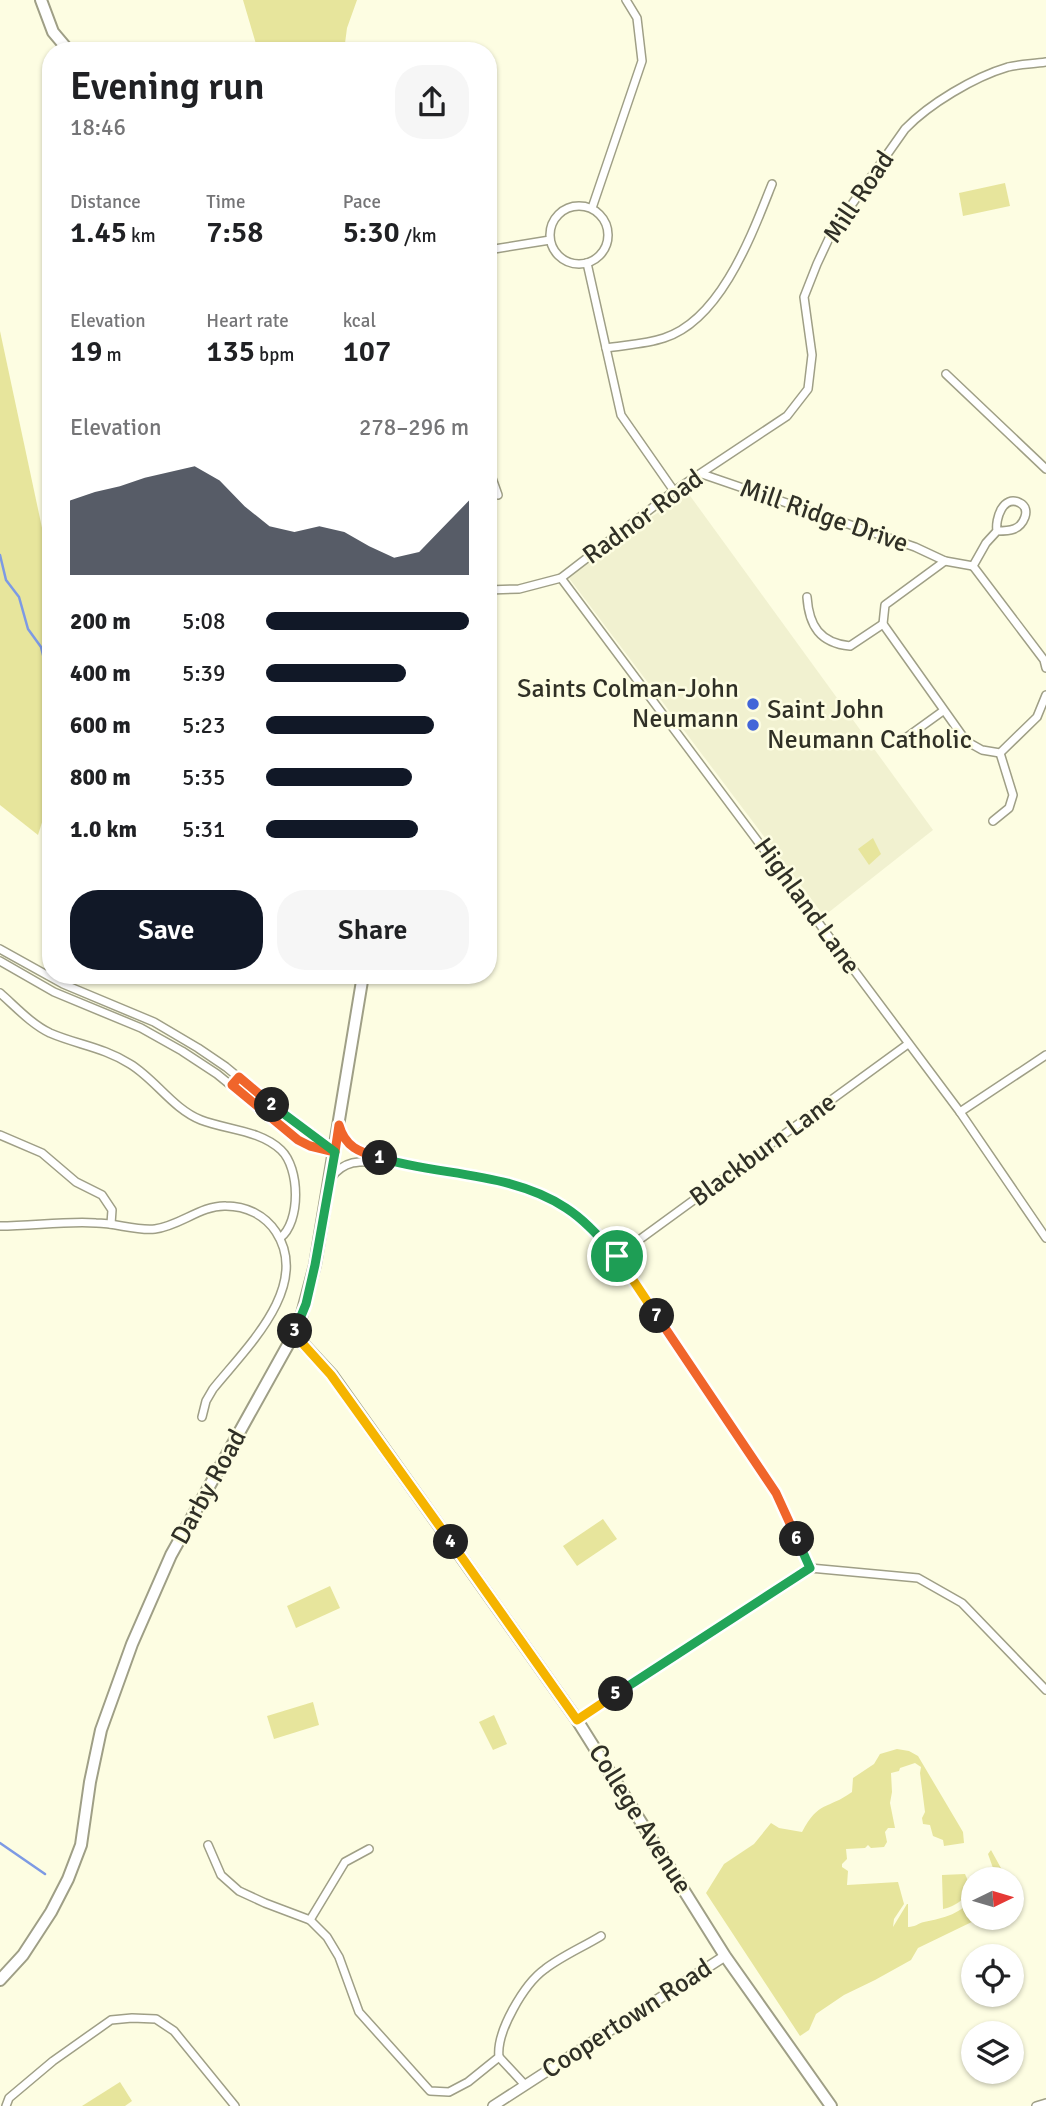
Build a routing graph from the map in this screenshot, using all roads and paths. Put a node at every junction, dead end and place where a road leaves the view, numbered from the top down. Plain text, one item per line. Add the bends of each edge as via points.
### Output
1 (41, 0) edge
2 (626, 0) edge
3 (61, 42) edge
4 (1046, 62) edge
5 (772, 184) dead end
6 (592, 208) junction
7 (550, 240) junction
8 (497, 249) edge
9 (587, 263) junction
10 (606, 348) junction
11 (946, 374) dead end
12 (787, 416) joint
13 (1046, 469) edge
14 (702, 474) junction
15 (674, 491) junction
16 (997, 531) junction
17 (945, 562) junction
18 (973, 566) junction
19 (561, 578) junction
20 (497, 590) edge
21 (807, 597) dead end
22 (883, 624) junction
23 (1045, 662) edge
24 (1046, 695) edge
25 (943, 711) junction
26 (907, 737) dead end
27 (1000, 753) junction
28 (993, 821) dead end
29 (0, 948) edge
30 (0, 961) edge
31 (42, 972) edge
32 (63, 984) edge
33 (362, 984) edge
34 (0, 993) edge
35 (157, 1024) junction
36 (152, 1034) junction
37 (908, 1044) junction
38 (1046, 1055) edge
39 (239, 1077) junction
40 (232, 1085) junction
41 (960, 1112) junction
42 (339, 1125) junction
43 (0, 1135) edge
44 (335, 1152) junction
45 (394, 1163) junction
46 (330, 1180) junction
47 (111, 1224) junction
48 (0, 1226) edge
49 (280, 1238) junction
50 (1046, 1238) edge
51 (617, 1256) junction
52 (294, 1334) junction
53 (202, 1417) dead end
54 (810, 1568) junction
55 (1046, 1690) edge
56 (577, 1720) junction
57 (208, 1845) dead end
58 (369, 1849) dead end
59 (310, 1920) junction
60 (601, 1936) dead end
61 (726, 1956) junction
62 (0, 1980) edge
63 (499, 2057) junction
64 (525, 2085) junction
65 (1046, 2103) edge
66 (6, 2106) edge
67 (235, 2106) edge
68 (493, 2106) edge
69 (831, 2106) edge
70 (1036, 2106) edge

1 - 3 main road
2 - 6 street via 637,18 642,61
4 - 12 street, Mill Road via 1008,67 965,87 905,129 831,234 817,264 804,297 812,355 808,389
5 - 10 street via 750,239 703,313 664,338
6 - 7 street via 575,205 563,210 552,222
6 - 9 street via 605,222 608,237 603,252
7 - 8 street
7 - 9 street via 563,260
9 - 10 street
10 - 15 street via 621,415
11 - 13 street
12 - 14 street, Radnor Road
14 - 15 street, Radnor Road
14 - 17 street, Mill Ridge Drive via 915,547
15 - 19 street, Radnor Road
16 - 16 street via 1022,524 1026,516 1022,503 1002,508 996,518
16 - 18 street
17 - 18 street, Mill Ridge Drive
17 - 22 street via 885,605
18 - 23 street
19 - 20 street, Radnor Road
19 - 37 street, Highland Lane
21 - 22 street via 808,612 820,636 836,645 850,646
22 - 25 street
24 - 27 street via 1037,717
25 - 26 street
25 - 27 street via 965,741
27 - 28 street via 1013,795 1009,808
29 - 31 street
30 - 36 street via 54,992
32 - 35 street
33 - 42 main road, Darby Road
34 - 49 street via 48,1032 95,1046 131,1064 200,1120 264,1139 283,1151 295,1183 290,1226
35 - 36 street
35 - 39 street
36 - 40 street
37 - 41 street, Highland Lane
37 - 51 street, Blackburn Lane
38 - 41 street
39 - 40 street
39 - 44 street
40 - 44 street via 298,1140
41 - 50 street, Highland Lane
42 - 44 main road, Darby Road
42 - 45 street via 349,1146
43 - 47 street via 42,1153 76,1182 102,1195 112,1210
44 - 46 main road, Darby Road
45 - 46 street via 348,1163
45 - 51 street via 536,1193 592,1228
46 - 52 main road, Darby Road via 306,1304
47 - 48 street
47 - 49 street via 159,1228 214,1207 231,1206 260,1215
49 - 53 street via 285,1266 277,1304 212,1389
51 - 54 street via 776,1493
52 - 56 main road, College Avenue via 331,1375
52 - 62 main road, Darby Road via 171,1555 101,1730 81,1845 68,1879 23,1955
54 - 55 street via 918,1578 962,1603
54 - 56 street
56 - 61 main road, College Avenue
57 - 59 street via 221,1875 239,1891
58 - 59 street via 345,1862
59 - 63 street via 339,1957 359,2012 430,2091 449,2092
60 - 63 street via 542,1970 505,2022 497,2044
61 - 64 street, Coopertown Road
61 - 69 main road, College Avenue
63 - 64 street
64 - 68 street, Coopertown Road
65 - 70 street
66 - 67 street via 9,2098 53,2061 111,2020 132,2018 156,2019 174,2031

